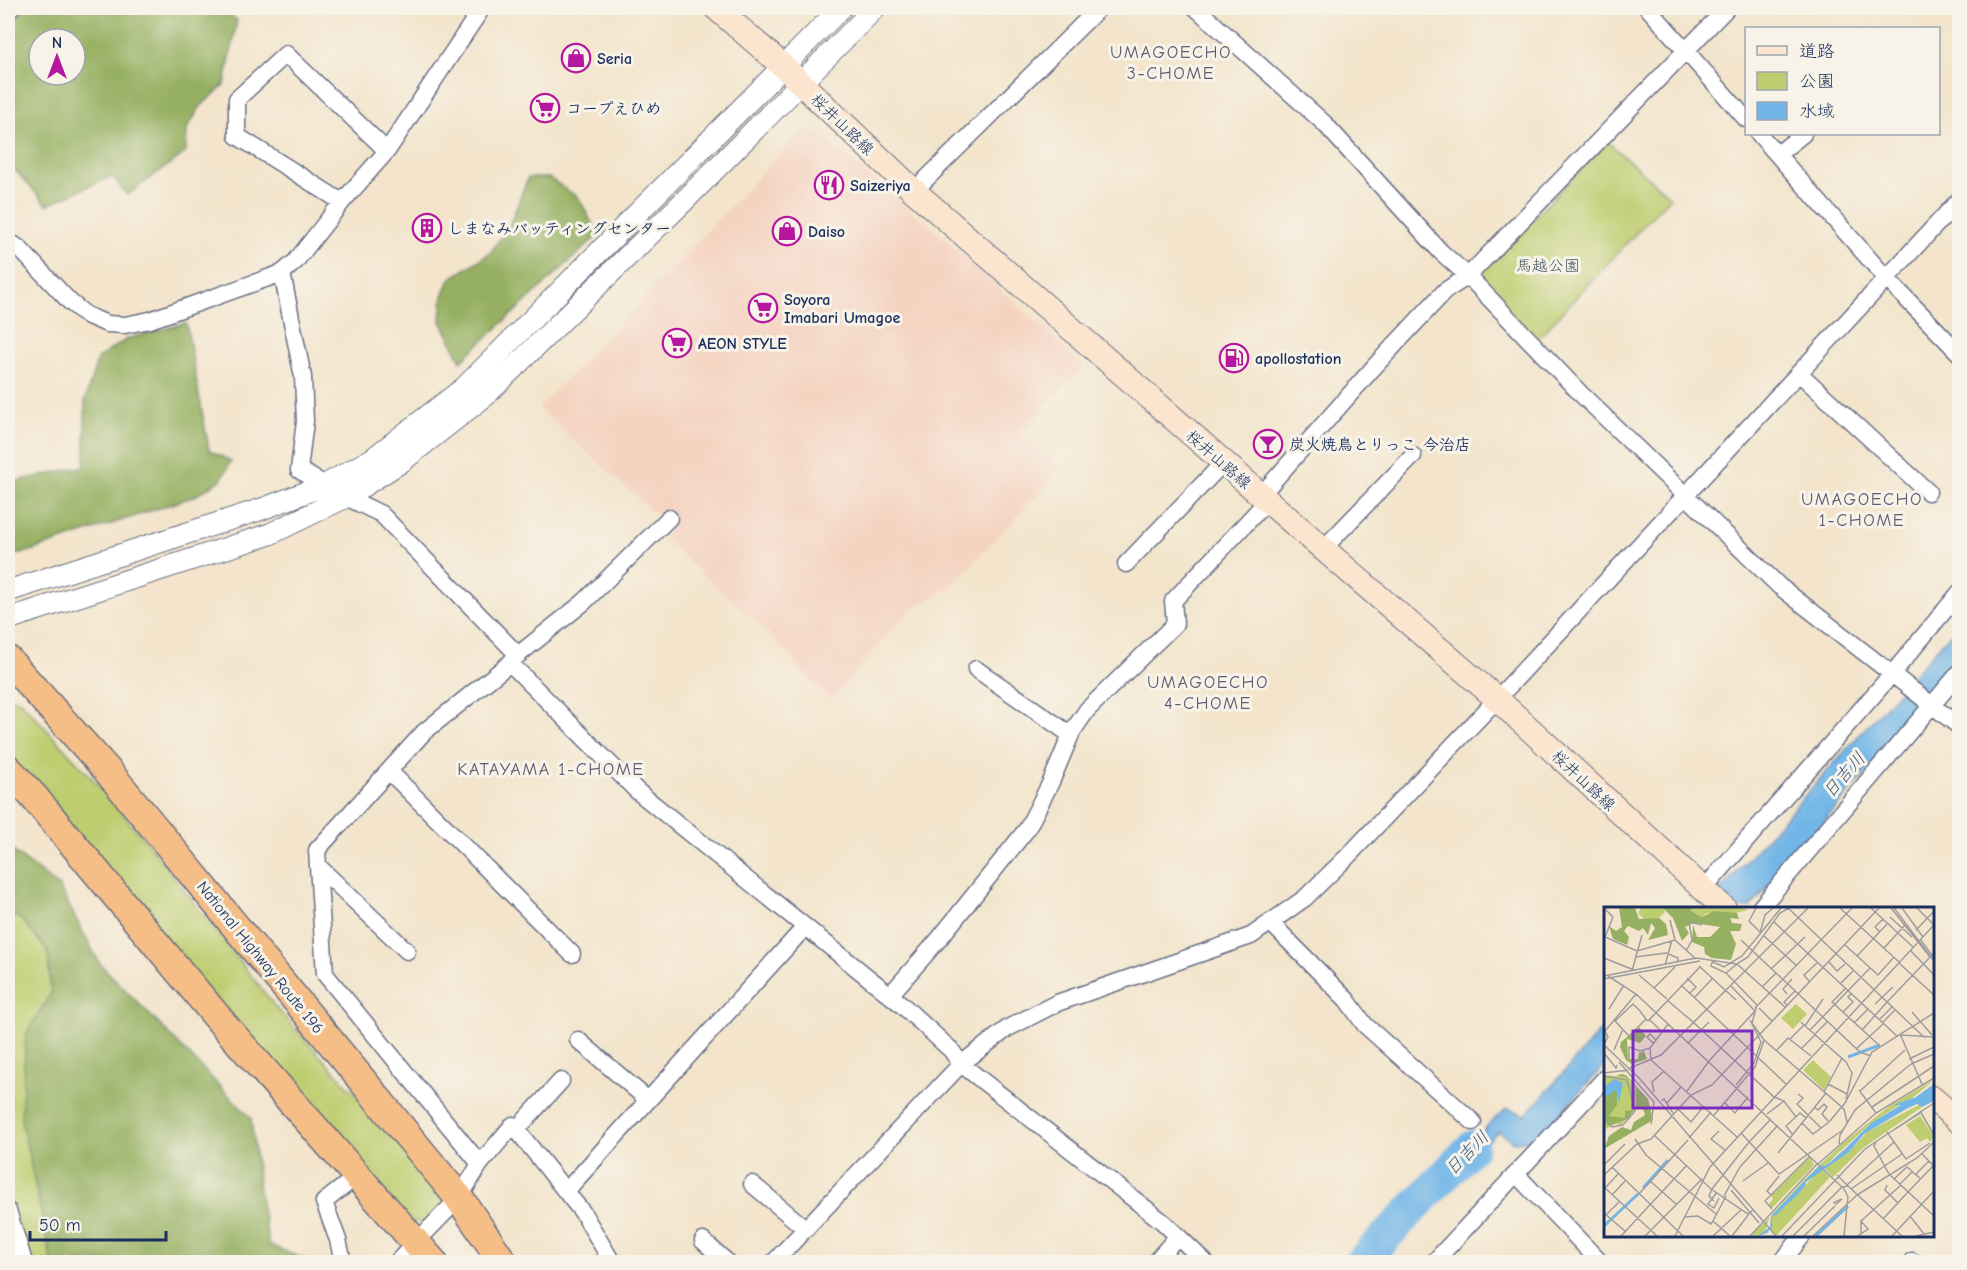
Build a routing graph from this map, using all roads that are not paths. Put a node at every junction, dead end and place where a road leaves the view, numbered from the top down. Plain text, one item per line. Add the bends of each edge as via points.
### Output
1 (11, 8) edge
2 (716, 8) edge
3 (841, 8) edge
4 (875, 8) edge
5 (1099, 8) edge
6 (1196, 8) edge
7 (1648, 8) edge
8 (1727, 8) edge
9 (476, 10) edge
10 (8, 11) edge
11 (1686, 50) junction
12 (783, 66) junction
13 (801, 83) junction
14 (1745, 118) edge
15 (1761, 135) edge
16 (1802, 135) edge
17 (387, 151) junction
18 (1778, 154) junction
19 (914, 191) junction
20 (1959, 198) edge
21 (342, 202) junction
22 (8, 241) edge
23 (282, 273) junction
24 (1468, 276) junction
25 (1886, 278) junction
26 (1959, 354) edge
27 (1799, 373) junction
28 (1413, 456) dead end
29 (1223, 463) junction
30 (325, 485) junction
31 (1928, 492) dead end
32 (1686, 496) junction
33 (346, 497) junction
34 (1264, 498) junction
35 (669, 518) dead end
36 (1323, 549) junction
37 (1126, 564) dead end
38 (8, 591) edge
39 (1959, 592) edge
40 (8, 619) edge
41 (514, 659) junction
42 (8, 660) edge
43 (976, 669) dead end
44 (1959, 672) edge
45 (1893, 674) junction
46 (1497, 699) junction
47 (1932, 704) junction
48 (1959, 727) edge
49 (1071, 735) junction
50 (8, 769) edge
51 (389, 771) junction
52 (318, 866) junction
53 (1704, 890) junction
54 (1722, 907) edge
55 (1762, 907) edge
56 (1270, 922) junction
57 (805, 927) junction
58 (407, 951) dead end
59 (573, 954) dead end
60 (890, 995) junction
61 (578, 1040) dead end
62 (961, 1064) junction
63 (1604, 1078) edge
64 (561, 1081) dead end
65 (648, 1100) junction
66 (1934, 1100) edge
67 (1473, 1122) dead end
68 (1959, 1122) edge
69 (517, 1129) junction
70 (480, 1164) junction
71 (1516, 1174) junction
72 (357, 1176) junction
73 (752, 1184) dead end
74 (566, 1191) junction
75 (459, 1198) junction
76 (8, 1211) edge
77 (806, 1229) junction
78 (1178, 1236) junction
79 (1801, 1237) edge
80 (703, 1241) dead end
81 (415, 1256) edge
82 (24, 1263) edge
83 (343, 1263) edge
84 (503, 1263) edge
85 (612, 1263) edge
86 (727, 1263) edge
87 (774, 1263) edge
88 (1155, 1263) edge
89 (1205, 1263) edge
90 (1434, 1263) edge
91 (1600, 1263) edge
92 (1782, 1263) edge

1 - 10 street
2 - 12 main road, 桜井山路線
3 - 12 street
4 - 13 street
5 - 19 street
6 - 24 street via 1324,123
7 - 11 street
8 - 11 street
9 - 17 street
11 - 14 street
11 - 24 street
12 - 13 main road, 桜井山路線
12 - 30 street via 465,387 372,459
13 - 19 main road, 桜井山路線
13 - 33 street via 485,396 401,462
15 - 18 street
16 - 18 street
17 - 21 street
17 - 21 street via 286,54 237,99 237,136
18 - 25 street
19 - 29 main road, 桜井山路線
20 - 25 street
21 - 23 street
22 - 23 street via 70,302 107,324 150,320
23 - 30 street via 303,377 305,421 299,470
24 - 32 street
24 - 34 street via 1445,291 1374,367
25 - 26 street
25 - 27 street
27 - 31 street
27 - 32 street
28 - 36 street
29 - 34 main road, 桜井山路線
29 - 37 street
30 - 33 street
30 - 38 street
32 - 45 street via 1779,586
32 - 46 street
33 - 40 street via 270,534
33 - 41 street via 381,514
34 - 36 main road, 桜井山路線
34 - 49 street via 1173,601 1175,624 1087,710
35 - 41 street via 584,602
36 - 46 main road, 桜井山路線
39 - 45 street
41 - 51 street via 424,732
41 - 57 street via 637,791
42 - 75 highway, National Highway Route 196 via 106,769
43 - 49 street
44 - 47 street
45 - 47 street
45 - 53 street
46 - 53 main road, 桜井山路線
46 - 56 street via 1349,855 1305,898
47 - 48 street
47 - 55 street
49 - 60 street via 1027,829
50 - 72 highway
51 - 52 street via 317,850
51 - 59 street
52 - 58 street
52 - 70 street via 325,974
53 - 54 main road, 桜井山路線
56 - 62 street via 1251,936 1057,1003 1008,1028
56 - 67 street via 1347,1000 1365,1025
57 - 60 street
57 - 65 street
60 - 62 street via 951,1050
61 - 65 street
62 - 77 street
62 - 78 street
63 - 71 street
64 - 69 street
65 - 74 street
66 - 68 main road
69 - 70 street via 513,1125
69 - 74 street
70 - 75 street
71 - 90 street
71 - 91 street
72 - 81 highway
72 - 83 street via 324,1202
73 - 77 street
74 - 85 street
75 - 81 street
75 - 84 highway, National Highway Route 196
76 - 82 street
77 - 87 street
78 - 88 street
78 - 89 street
79 - 92 street
80 - 86 street

